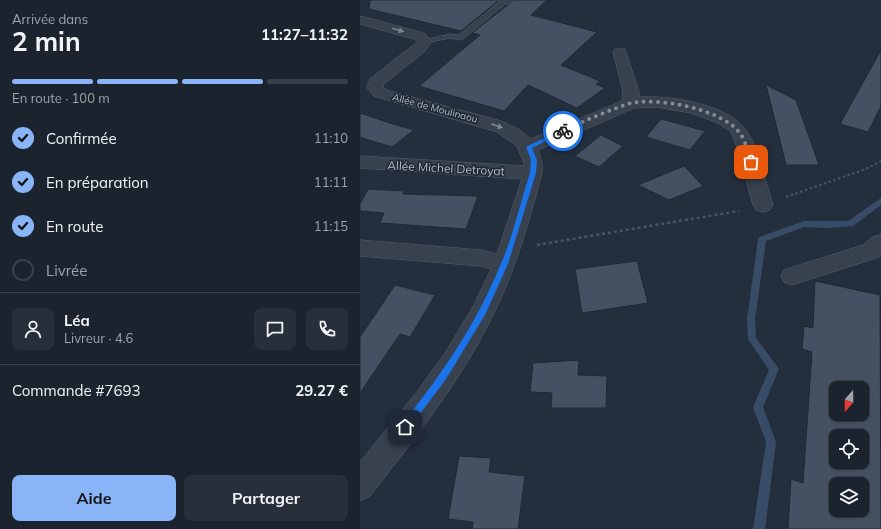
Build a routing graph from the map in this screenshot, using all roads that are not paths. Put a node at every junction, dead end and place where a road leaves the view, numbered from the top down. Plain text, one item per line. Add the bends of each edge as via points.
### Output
1 (506, 1) edge
2 (360, 20) edge
3 (425, 41) junction
4 (620, 52) dead end
5 (630, 104) junction
6 (529, 147) junction
7 (360, 162) edge
8 (533, 173) junction
9 (763, 205) road end
10 (881, 243) edge
11 (360, 248) edge
12 (508, 255) junction
13 (792, 276) dead end
14 (360, 486) edge

1 - 3 lane via 459,38 450,36
2 -> 3 street via 419,36
3 -> 6 street, Allée de Moulinaou via 420,48 376,82 375,88 380,93 514,132
4 - 5 street via 631,92
5 - 6 street
5 - 9 street via 665,103 688,106 729,122 740,132
6 - 8 street via 534,160
7 - 8 street, Allée Michel Detroyat
8 - 12 street
10 - 13 street via 871,251
11 - 12 street via 481,258
12 - 14 street via 482,313 444,377

